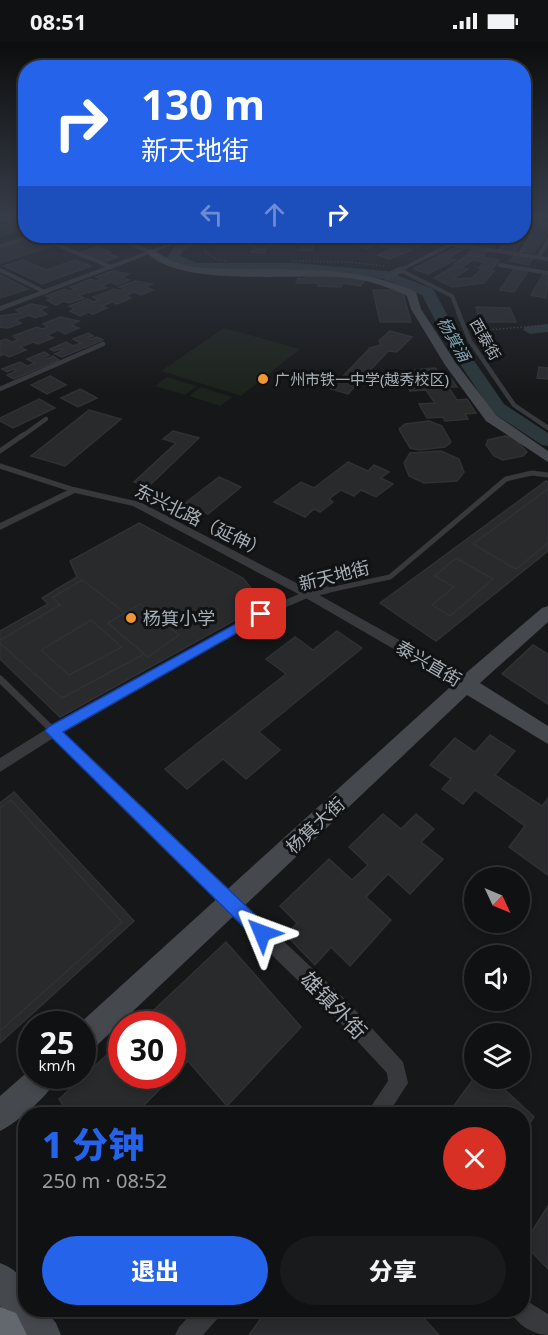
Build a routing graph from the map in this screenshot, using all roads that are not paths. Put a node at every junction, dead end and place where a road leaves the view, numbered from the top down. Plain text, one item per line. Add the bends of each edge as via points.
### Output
1 (9, 274) edge
2 (92, 274) edge
3 (317, 274) edge
4 (392, 274) edge
5 (409, 274) edge
6 (384, 279) junction
7 (45, 292) junction
8 (1, 309) edge
9 (103, 344) dead end
10 (0, 389) edge
11 (46, 419) dead end
12 (548, 428) edge
13 (0, 451) edge
14 (548, 458) edge
15 (0, 466) edge
16 (548, 475) edge
17 (74, 490) junction
18 (0, 528) edge
19 (308, 594) junction
20 (548, 612) edge
21 (0, 680) edge
22 (466, 684) junction
23 (53, 731) junction
24 (548, 736) edge
25 (0, 766) edge
26 (128, 804) joint
27 (231, 903) junction
28 (96, 1027) edge
29 (30, 1089) edge
30 (381, 1107) edge
31 (0, 1116) edge
32 (0, 1279) edge
33 (18, 1302) edge
34 (530, 1316) edge
35 (30, 1317) edge
36 (204, 1317) edge
37 (548, 1328) edge
38 (0, 1329) edge
39 (5, 1335) edge
40 (44, 1335) edge
41 (187, 1335) edge

1 - 7 lane
2 - 7 street
3 - 6 street
4 - 6 street, bridge
5 - 12 lane, 西泰街 via 452,296 466,332 514,405
6 - 14 street via 412,294 416,309 490,418
7 - 8 street
9 - 10 lane
11 - 13 lane
15 - 17 lane
16 - 19 lane, 新天地街 via 532,473 506,479 390,577
17 - 18 street
17 - 19 street, 东兴北路（延伸） via 136,504
19 - 22 street, 泰兴直街
19 - 23 lane, 新天地街 via 261,614
20 - 22 street, 杨箕大街
21 - 23 lane, 雄镇外街
22 - 24 street, 泰兴直街
22 - 27 street, 杨箕大街
23 - 25 street
23 - 26 lane, 雄镇外街
26 - 27 street, 雄镇外街
27 - 28 street, 杨箕大街
27 - 30 street, 雄镇外街 via 340,1008 396,1070 398,1083
29 - 31 street
32 - 33 street
34 - 37 street
35 - 40 street
36 - 41 street
38 - 39 highway

